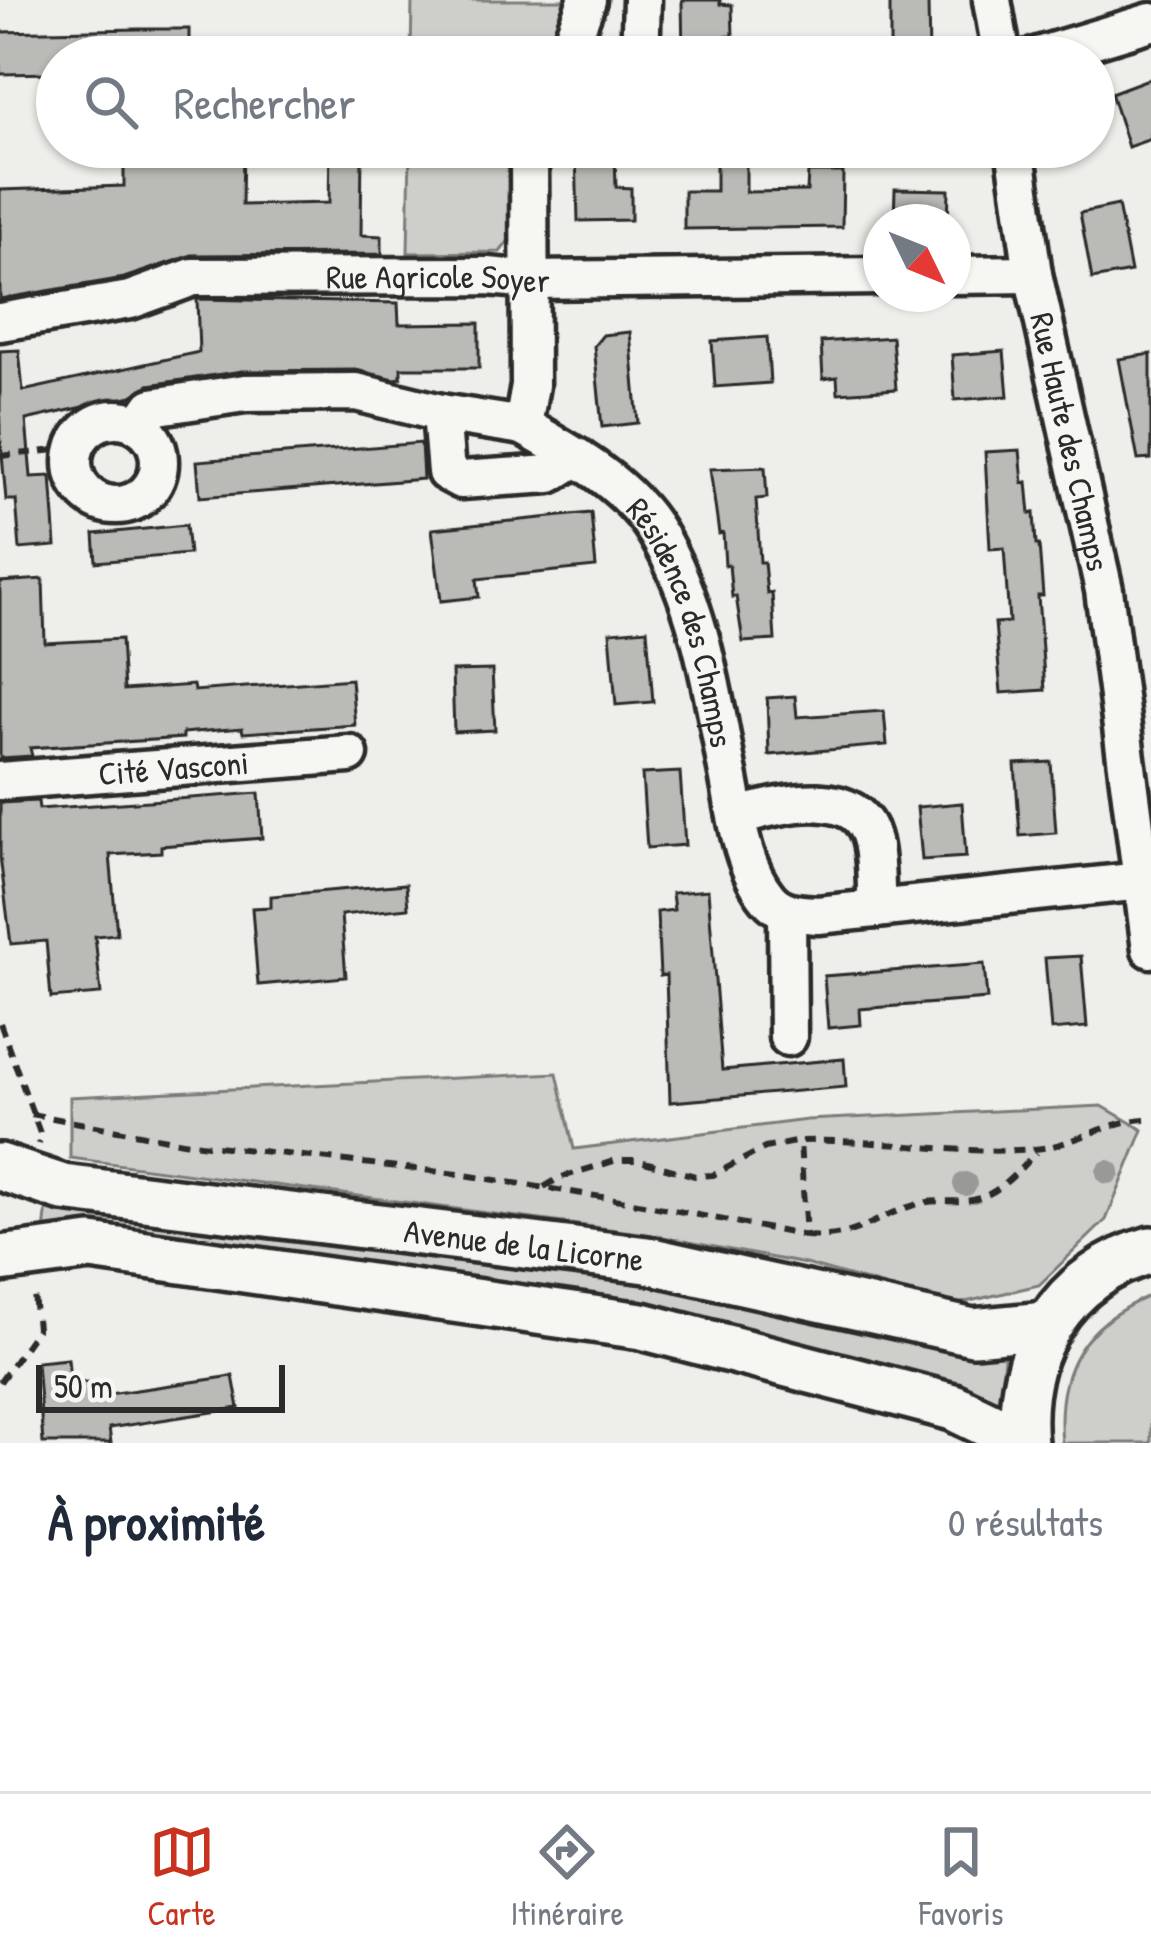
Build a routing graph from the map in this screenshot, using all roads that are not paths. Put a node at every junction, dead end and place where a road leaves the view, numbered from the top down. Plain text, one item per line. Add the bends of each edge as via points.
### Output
1 (587, 0) edge
2 (642, 0) edge
3 (992, 0) edge
4 (1151, 22) edge
5 (574, 36) edge
6 (641, 36) edge
7 (998, 36) edge
8 (1105, 36) edge
9 (530, 168) edge
10 (1018, 168) edge
11 (1033, 274) junction
12 (971, 275) edge
13 (863, 276) edge
14 (531, 280) junction
15 (0, 322) edge
16 (441, 413) junction
17 (139, 425) junction
18 (523, 426) junction
19 (578, 457) junction
20 (349, 754) dead end
21 (0, 782) edge
22 (737, 816) junction
23 (1147, 881) edge
24 (877, 909) junction
25 (787, 913) junction
26 (1151, 949) edge
27 (788, 1037) dead end
28 (0, 1167) edge
29 (1151, 1250) edge
30 (13, 1257) edge
31 (1046, 1325) junction
32 (1024, 1442) edge

1 - 5 street
2 - 6 street
3 - 7 street
4 - 8 street
9 - 14 street
10 - 11 street, Rue Haute des Champs
11 - 12 street
11 - 23 street, Rue Haute des Champs via 1103,590
13 - 14 street, Rue Agricole Soyer
14 - 15 street, Rue Agricole Soyer via 194,277 130,300
14 - 18 street
16 - 17 street, Résidence des Champs via 356,392 245,393 152,407
16 - 18 street, Résidence des Champs
16 - 19 street via 446,472 461,480 550,474
17 - 17 street, Résidence des Champs via 158,448 157,477 123,504 95,499 73,462 81,436 102,421
18 - 19 street, Résidence des Champs
19 - 22 street, Résidence des Champs via 656,531 685,589
20 - 21 street, Cité Vasconi
22 - 24 street via 794,802 857,815 872,837
22 - 25 street, Résidence des Champs via 754,878
23 - 24 street
23 - 26 street, Rue Haute des Champs
24 - 25 street
25 - 27 street
28 - 31 main road, Avenue de la Licorne via 63,1188 646,1260 973,1331
29 - 31 main road via 1079,1286
30 - 32 main road, Avenue de la Licorne via 91,1246 642,1326 953,1407
31 - 32 main road via 1022,1401

